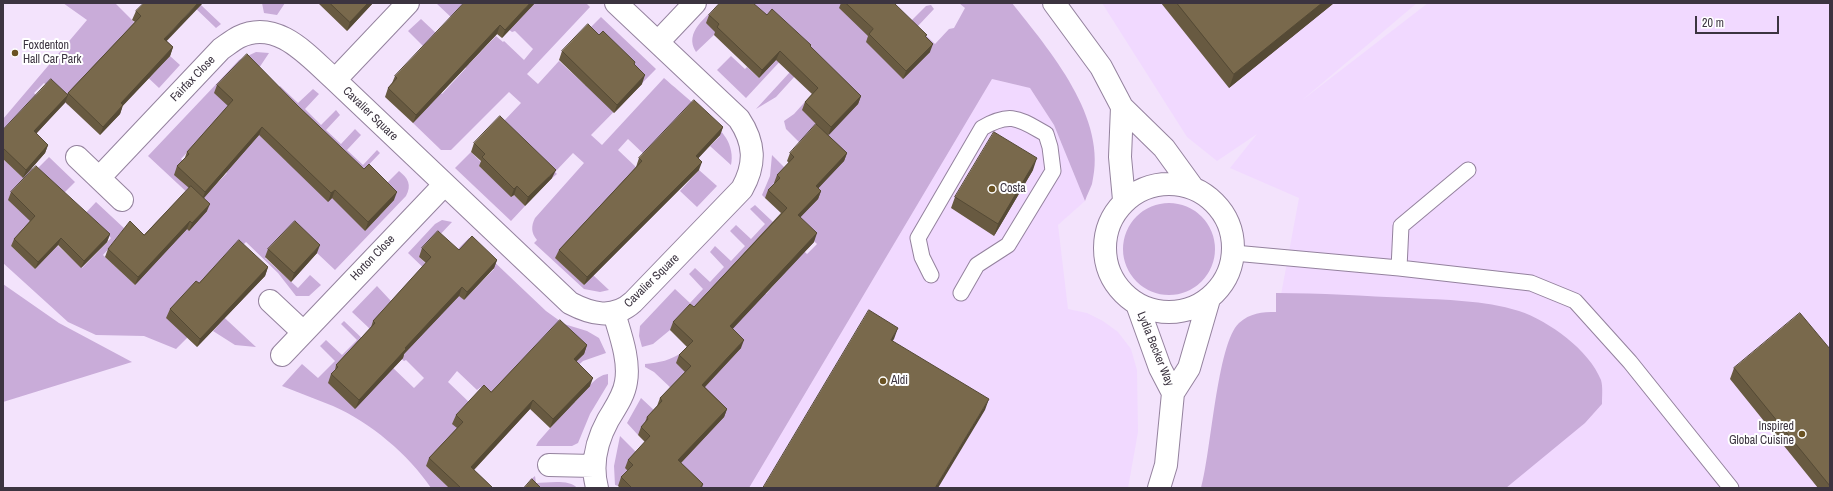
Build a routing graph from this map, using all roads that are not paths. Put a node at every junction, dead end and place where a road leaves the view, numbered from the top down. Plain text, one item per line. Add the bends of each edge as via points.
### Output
1 (408, 3) edge
2 (616, 3) edge
3 (695, 3) edge
4 (1054, 3) edge
5 (658, 42) junction
6 (306, 54) joint
7 (335, 80) junction
8 (1122, 107) junction
9 (77, 157) dead end
10 (1468, 170) dead end
11 (99, 178) junction
12 (444, 185) junction
13 (1193, 188) junction
14 (122, 200) dead end
15 (1124, 200) junction
16 (1234, 253) junction
17 (1399, 268) junction
18 (931, 275) dead end
19 (961, 293) dead end
20 (1209, 298) junction
21 (270, 301) dead end
22 (1137, 304) junction
23 (614, 313) junction
24 (303, 332) junction
25 (282, 355) dead end
26 (1173, 393) junction
27 (549, 465) dead end
28 (594, 466) junction
29 (597, 488) edge
30 (1159, 488) edge
31 (1732, 488) edge

1 - 7 street, Cavalier Square
2 - 5 street, Cavalier Square
3 - 5 street
4 - 8 street via 1102,67
5 - 23 street, Cavalier Square via 739,119 751,139 752,158 742,189 627,308
6 - 7 street, Cavalier Square
6 - 11 street, Fairfax Close via 279,35 263,32 240,37 221,49
7 - 12 street, Cavalier Square
8 - 13 street via 1164,148
8 - 15 street via 1120,157
9 - 11 street
10 - 17 lane via 1401,226
11 - 14 street
12 - 23 street, Cavalier Square via 570,303 590,312
12 - 24 street, Horton Close
13 - 15 street via 1175,183 1157,184 1140,190
13 - 16 street via 1211,198 1224,213 1232,232
15 - 22 street via 1109,225 1105,256 1109,272 1117,286
16 - 17 lane
16 - 20 street via 1230,270 1222,286
17 - 31 lane via 1531,283 1575,301 1630,362
18 - 19 lane via 922,256 918,238 982,128 994,121 1016,118 1046,134 1053,171 1008,245 977,265
20 - 22 street via 1192,308 1174,312 1155,311
20 - 26 street, Lydia Becker Way via 1189,368
21 - 24 street
22 - 26 street, Lydia Becker Way via 1160,368
23 - 28 street via 626,360 627,378 623,394 603,430
24 - 25 street, Horton Close
26 - 30 street, Lydia Becker Way via 1166,465
27 - 28 street
28 - 29 street

